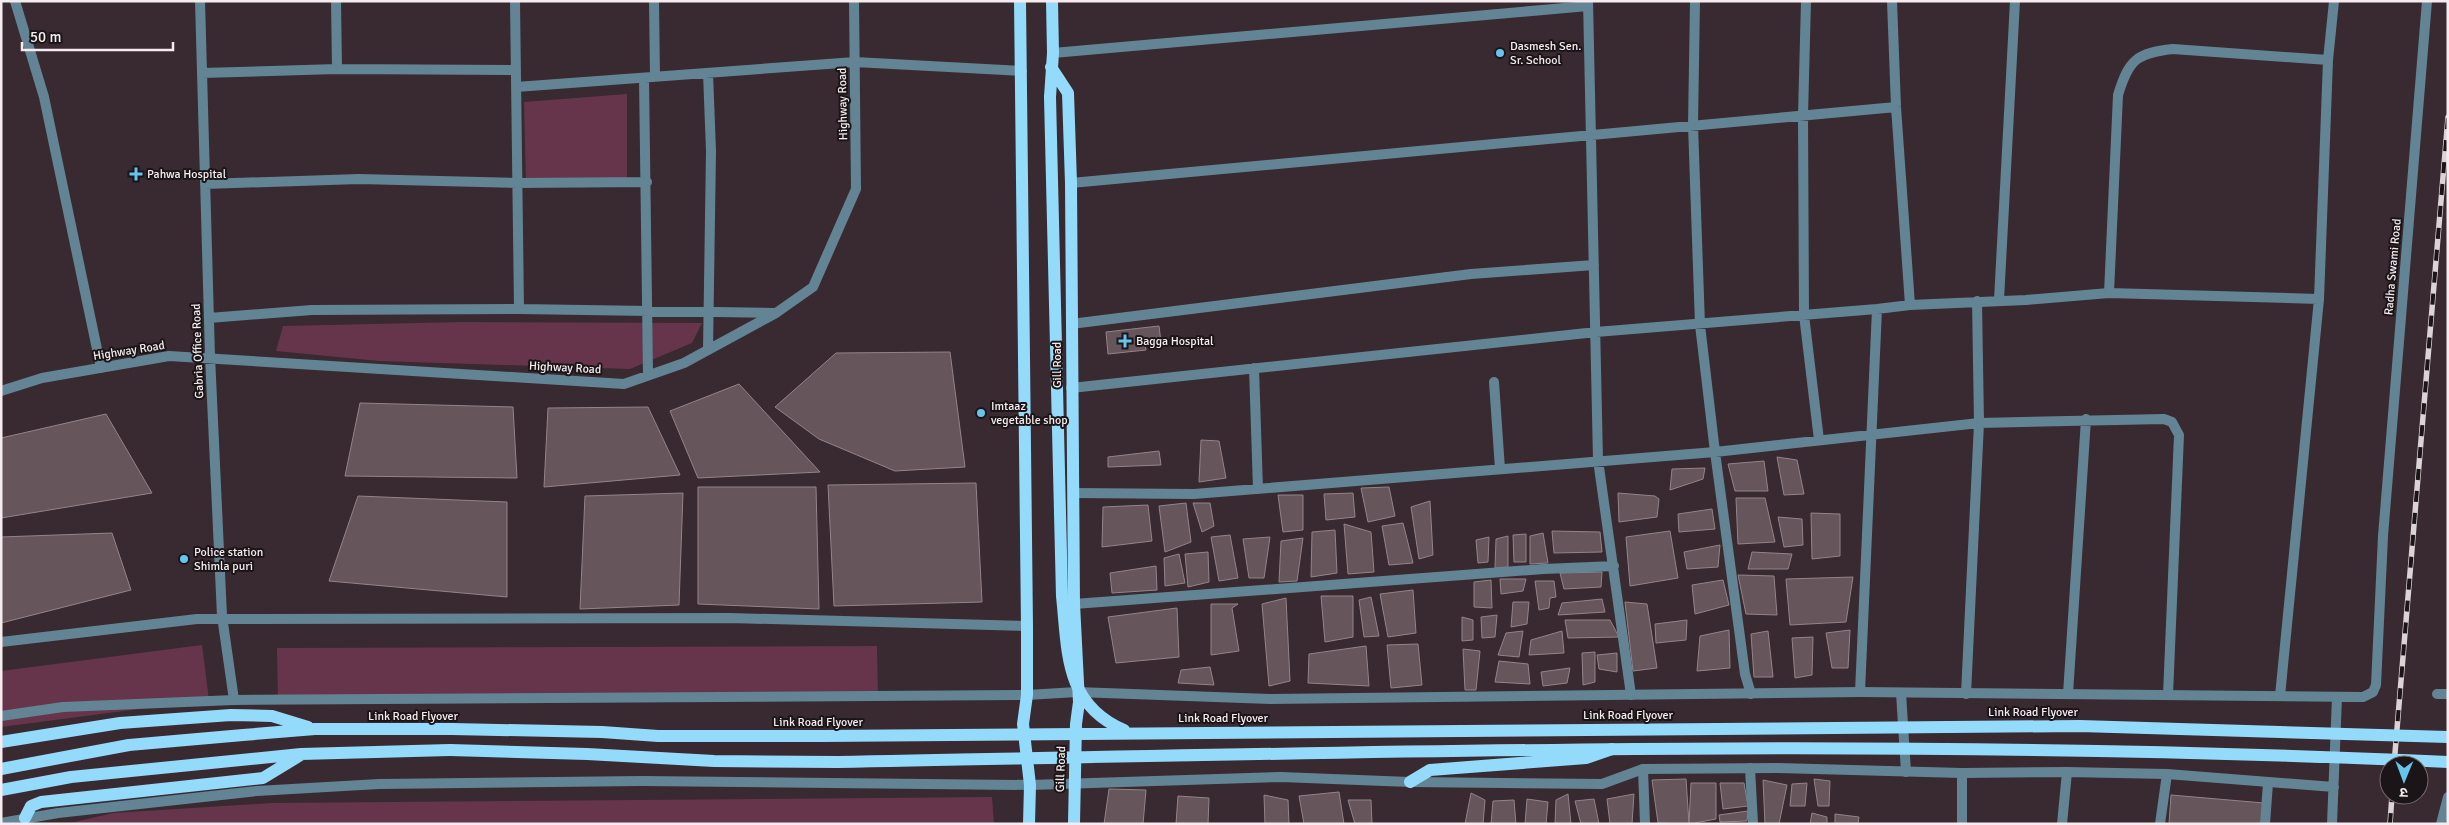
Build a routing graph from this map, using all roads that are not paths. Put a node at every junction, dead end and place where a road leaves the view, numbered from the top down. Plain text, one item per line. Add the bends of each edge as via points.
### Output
1 (15, 1) edge
2 (200, 1) edge
3 (336, 1) edge
4 (515, 1) edge
5 (654, 1) edge
6 (854, 1) edge
7 (1020, 1) edge
8 (1052, 1) edge
9 (1695, 1) edge
10 (1806, 1) edge
11 (1892, 1) edge
12 (2015, 1) edge
13 (2334, 1) edge
14 (2426, 1) edge
15 (1588, 4) edge
16 (1053, 53) junction
17 (2328, 60) junction
18 (855, 62) junction
19 (1051, 67) junction
20 (337, 69) junction
21 (516, 70) junction
22 (1022, 71) junction
23 (202, 73) junction
24 (708, 73) junction
25 (656, 77) junction
26 (644, 78) junction
27 (516, 87) junction
28 (1896, 107) junction
29 (1803, 115) junction
30 (1693, 125) junction
31 (1591, 134) junction
32 (647, 182) junction
33 (517, 183) junction
34 (1071, 183) junction
35 (205, 184) junction
36 (1594, 265) junction
37 (2109, 293) junction
38 (2319, 299) junction
39 (1999, 300) junction
40 (1977, 301) junction
41 (1910, 305) junction
42 (519, 309) junction
43 (1877, 309) junction
44 (648, 311) junction
45 (708, 312) junction
46 (776, 313) junction
47 (1804, 315) junction
48 (209, 318) junction
49 (1071, 324) junction
50 (1700, 324) junction
51 (1596, 332) junction
52 (708, 350) junction
53 (210, 359) junction
54 (101, 368) junction
55 (1254, 368) junction
56 (648, 375) junction
57 (1494, 382) dead end
58 (1071, 388) junction
59 (1, 391) edge
60 (2086, 419) junction
61 (1978, 422) junction
62 (1872, 434) junction
63 (1820, 440) junction
64 (1715, 452) junction
65 (1598, 460) junction
66 (1500, 469) junction
67 (1258, 489) junction
68 (1074, 493) junction
69 (1614, 566) junction
70 (1074, 604) junction
71 (223, 619) junction
72 (1027, 626) junction
73 (1, 642) edge
74 (1077, 692) junction
75 (1860, 692) junction
76 (1901, 693) junction
77 (1751, 694) junction
78 (1966, 694) junction
79 (2068, 694) junction
80 (1027, 695) junction
81 (1630, 695) junction
82 (2168, 696) junction
83 (2280, 696) junction
84 (2337, 697) junction
85 (234, 700) junction
86 (1, 716) edge
87 (315, 729) junction
88 (1129, 732) junction
89 (2448, 738) edge
90 (1, 742) edge
91 (1617, 748) junction
92 (301, 754) junction
93 (2448, 762) edge
94 (1750, 768) junction
95 (1, 769) edge
96 (1642, 769) junction
97 (1906, 772) junction
98 (2067, 772) junction
99 (1962, 773) junction
100 (2167, 774) junction
101 (1410, 782) junction
102 (2268, 783) junction
103 (1075, 784) junction
104 (1030, 785) junction
105 (2334, 787) junction
106 (1, 790) edge
107 (2448, 797) edge
108 (25, 818) junction
109 (1, 823) edge
110 (1029, 824) edge
111 (1074, 824) edge
112 (1644, 824) edge
113 (1753, 824) edge
114 (1962, 824) edge
115 (2062, 824) edge
116 (2160, 824) edge
117 (2265, 824) edge
118 (2332, 824) edge
119 (2441, 824) edge

1 - 54 street via 44,97
2 - 23 street, Gabria Office Road
3 - 20 street
4 - 21 street
5 - 25 street
6 - 18 street, Highway Road
7 - 22 main road
8 - 16 main road
9 - 30 street
10 - 29 street
11 - 28 street
12 - 39 street
13 - 17 street
14 - 84 street, Radha Swami Road via 2384,536 2376,685 2373,692 2363,697
15 - 16 street
15 - 31 street
16 - 19 main road
17 - 37 street via 2173,49 2151,51 2130,65 2118,95
17 - 38 street
18 - 22 street
18 - 24 street
18 - 46 street, Highway Road via 856,189 813,287
19 - 34 main road, Gill Road via 1068,93
19 - 88 main road, bridge via 1062,596 1070,671 1083,700 1093,712
20 - 21 street
20 - 23 street
21 - 27 street
22 - 72 main road
23 - 35 street, Gabria Office Road
24 - 25 street
24 - 45 street via 711,151
25 - 26 street
26 - 27 street
26 - 32 street
27 - 33 street
28 - 29 street
28 - 41 street
29 - 30 street
29 - 47 street
30 - 31 street
30 - 50 street
31 - 34 street
31 - 36 street
32 - 33 street
32 - 44 street
33 - 35 street via 359,179
33 - 42 street
34 - 49 main road, Gill Road
35 - 48 street, Gabria Office Road
36 - 49 street via 1471,274
36 - 51 street
37 - 38 street
37 - 39 street
38 - 83 street
39 - 40 street
40 - 41 street
40 - 61 street
41 - 43 street
42 - 44 street
42 - 48 street via 312,310
43 - 47 street
43 - 62 street
44 - 45 street
44 - 56 street
45 - 46 street
45 - 52 street
46 - 52 street, Highway Road
47 - 50 street
47 - 63 street
48 - 53 street, Gabria Office Road
49 - 58 main road, Gill Road
50 - 51 street
50 - 64 street
51 - 55 street
51 - 65 street
52 - 56 street, Highway Road via 684,363
53 - 54 street, Highway Road via 168,356
53 - 56 street, Highway Road via 624,384
53 - 71 street, Gabria Office Road
54 - 59 street, Highway Road via 42,378
55 - 58 street
55 - 67 street
57 - 66 street
58 - 68 main road, Gill Road
60 - 61 street
60 - 79 street
60 - 82 street via 2164,419 2177,427 2179,449
61 - 62 street
61 - 78 street
62 - 63 street
62 - 75 street
63 - 64 street
64 - 65 street
64 - 77 street via 1744,674
65 - 66 street
65 - 69 street
66 - 67 street
67 - 68 street via 1194,494
68 - 70 main road, Gill Road
69 - 70 street via 1544,568
69 - 81 street
70 - 74 main road, Gill Road
71 - 72 street via 730,618
71 - 73 street
71 - 85 street, Gabria Office Road
72 - 80 main road
74 - 80 street, Radha Swami Road
74 - 81 street, Radha Swami Road via 1270,699
74 - 103 main road, Gill Road
75 - 76 street, Radha Swami Road
75 - 77 street, Radha Swami Road
76 - 78 street, Radha Swami Road
76 - 97 street
77 - 81 street, Radha Swami Road
78 - 79 street, Radha Swami Road
79 - 82 street, Radha Swami Road
80 - 85 street, Radha Swami Road
80 - 104 main road via 1023,724
82 - 83 street, Radha Swami Road
83 - 84 street, Radha Swami Road
84 - 105 street
85 - 86 street, Radha Swami Road via 63,707
87 - 88 main road, Link Road Flyover, bridge via 602,732 658,736
87 - 90 main road via 272,716 231,715 120,723
87 - 95 main road, Link Road Flyover via 129,745
88 - 89 main road, Link Road Flyover, bridge via 2080,726
91 - 92 main road, bridge via 838,762 714,761 450,750
91 - 93 main road, bridge via 2044,751
91 - 101 main road, bridge via 1586,758 1430,770
92 - 106 main road via 71,776
92 - 108 main road via 263,778 41,802 30,806
94 - 96 street
94 - 97 street
94 - 113 street
96 - 101 street via 1602,784
96 - 112 street
97 - 99 street
98 - 99 street
98 - 100 street
98 - 115 street
99 - 114 street
100 - 102 street
100 - 116 street
101 - 103 street via 1281,777
102 - 105 street
102 - 117 street
103 - 104 street
103 - 111 main road, Gill Road
104 - 108 street via 652,781 378,784 257,791
104 - 110 main road
105 - 118 street
107 - 119 street
108 - 109 street

